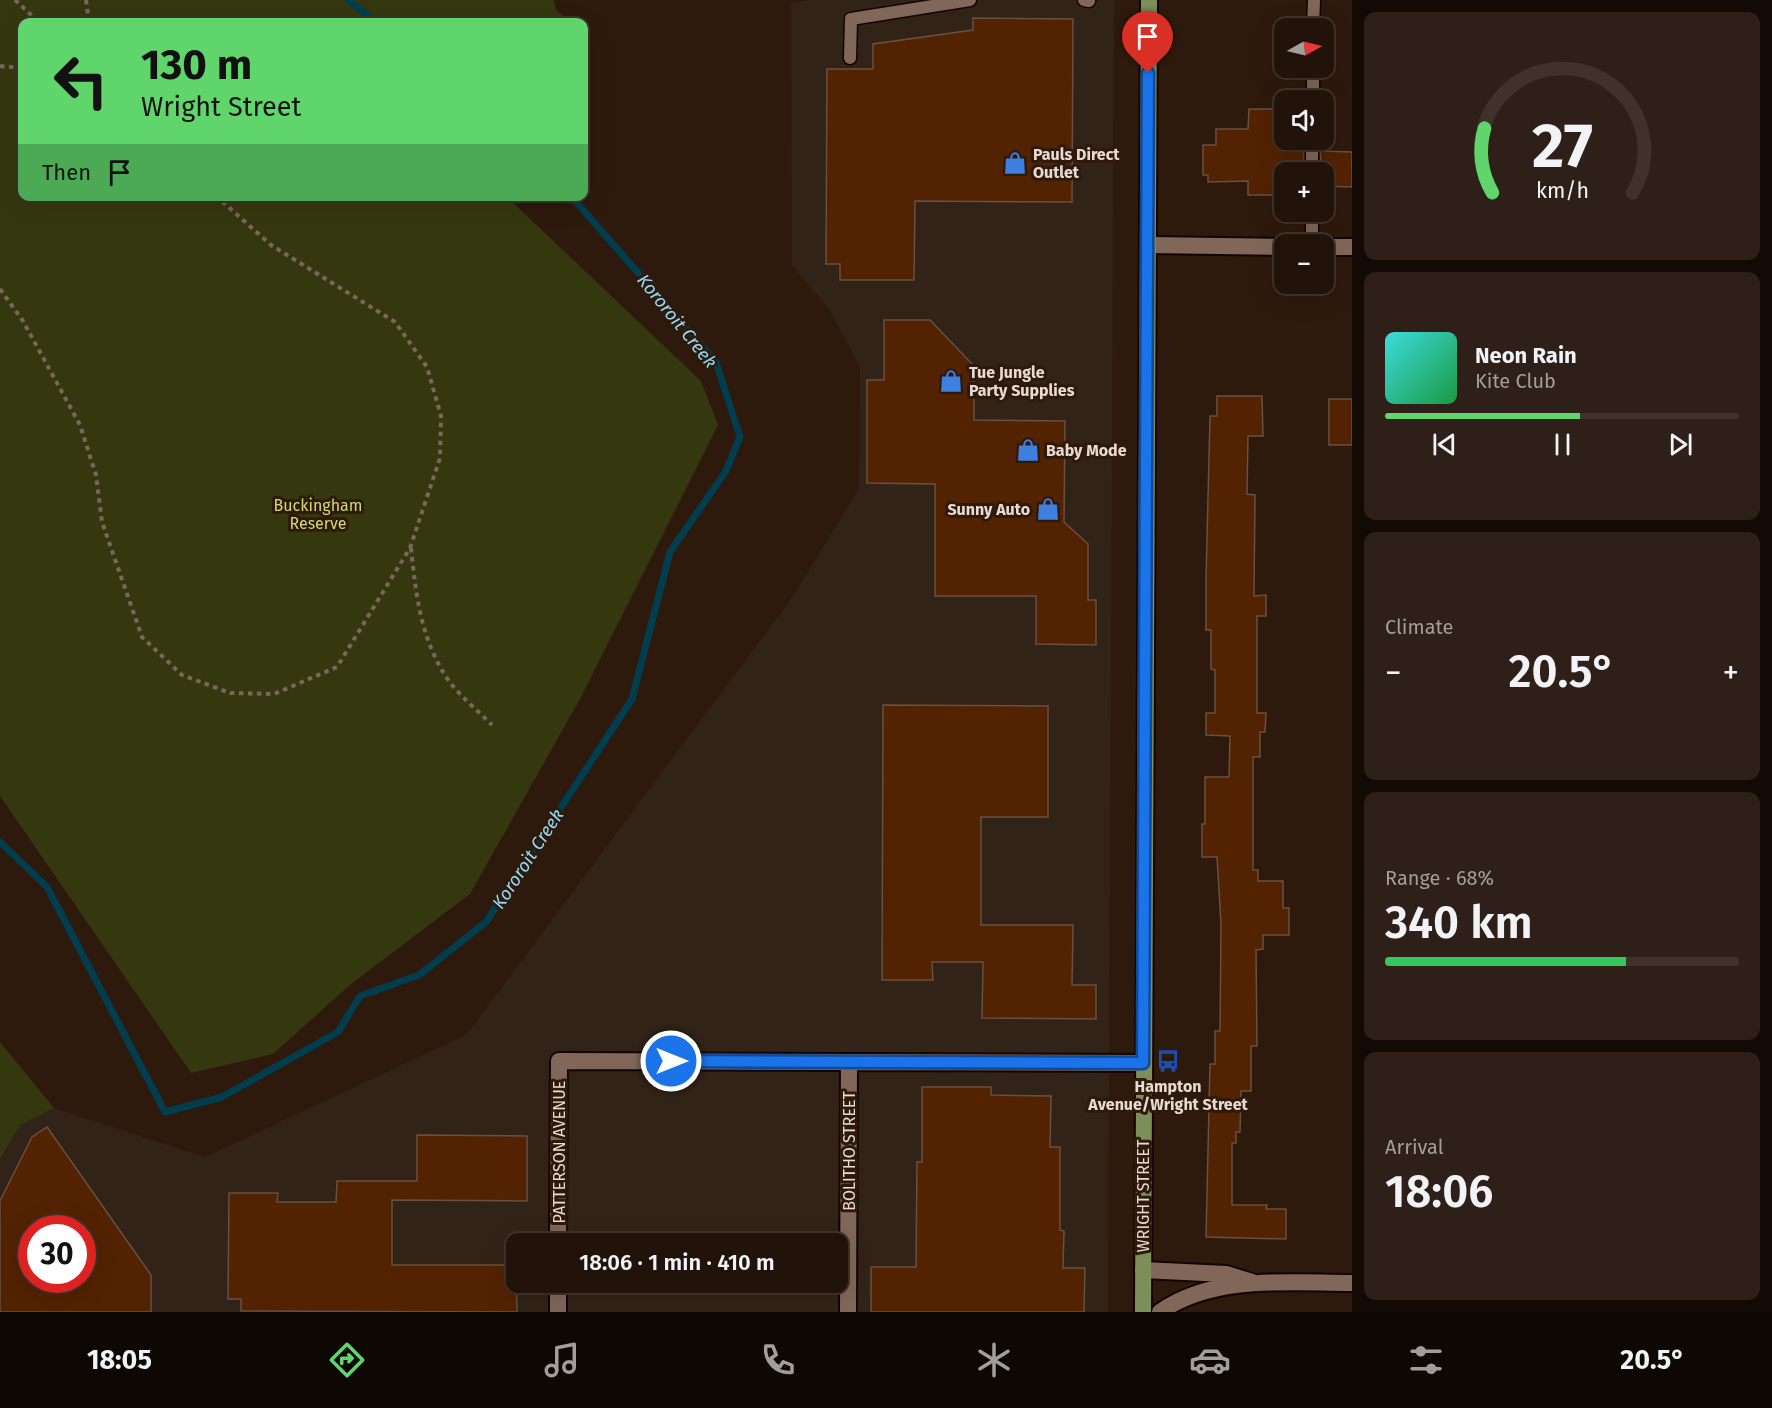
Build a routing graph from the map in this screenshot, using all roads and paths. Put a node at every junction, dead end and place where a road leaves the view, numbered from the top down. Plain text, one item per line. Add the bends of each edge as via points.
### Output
1 (15, 0) edge
2 (86, 0) edge
3 (970, 0) edge
4 (1149, 0) edge
5 (1314, 0) edge
6 (35, 18) edge
7 (88, 18) edge
8 (1313, 18) edge
9 (850, 58) dead end
10 (0, 66) edge
11 (18, 68) edge
12 (222, 201) edge
13 (1148, 245) junction
14 (1274, 246) edge
15 (1334, 247) edge
16 (1352, 247) edge
17 (0, 289) edge
18 (411, 548) junction
19 (492, 725) dead end
20 (849, 1062) junction
21 (1143, 1063) junction
22 (558, 1233) edge
23 (1143, 1270) junction
24 (1253, 1282) junction
25 (1352, 1283) edge
26 (558, 1293) edge
27 (558, 1312) edge
28 (848, 1312) edge
29 (1143, 1312) edge
30 (1160, 1312) edge

1 - 6 path
2 - 7 path
3 - 9 lane via 851,19
4 - 13 main road, WRIGHT STREET
5 - 8 lane
10 - 11 path
12 - 18 path via 271,245 395,322 427,367 441,416 440,458
13 - 14 street
13 - 21 main road, WRIGHT STREET
15 - 16 street
17 - 18 path via 23,321 80,425 96,476 102,522 142,638 182,675 230,693 274,694 337,667
18 - 19 path via 418,609 432,652 450,683
20 - 21 street
20 - 22 street, PATTERSON AVENUE via 559,1060
20 - 28 street, BOLITHO STREET
21 - 23 main road, WRIGHT STREET
23 - 24 street via 1226,1274
23 - 29 main road, WRIGHT STREET
24 - 25 street
24 - 30 street via 1194,1295
26 - 27 street

